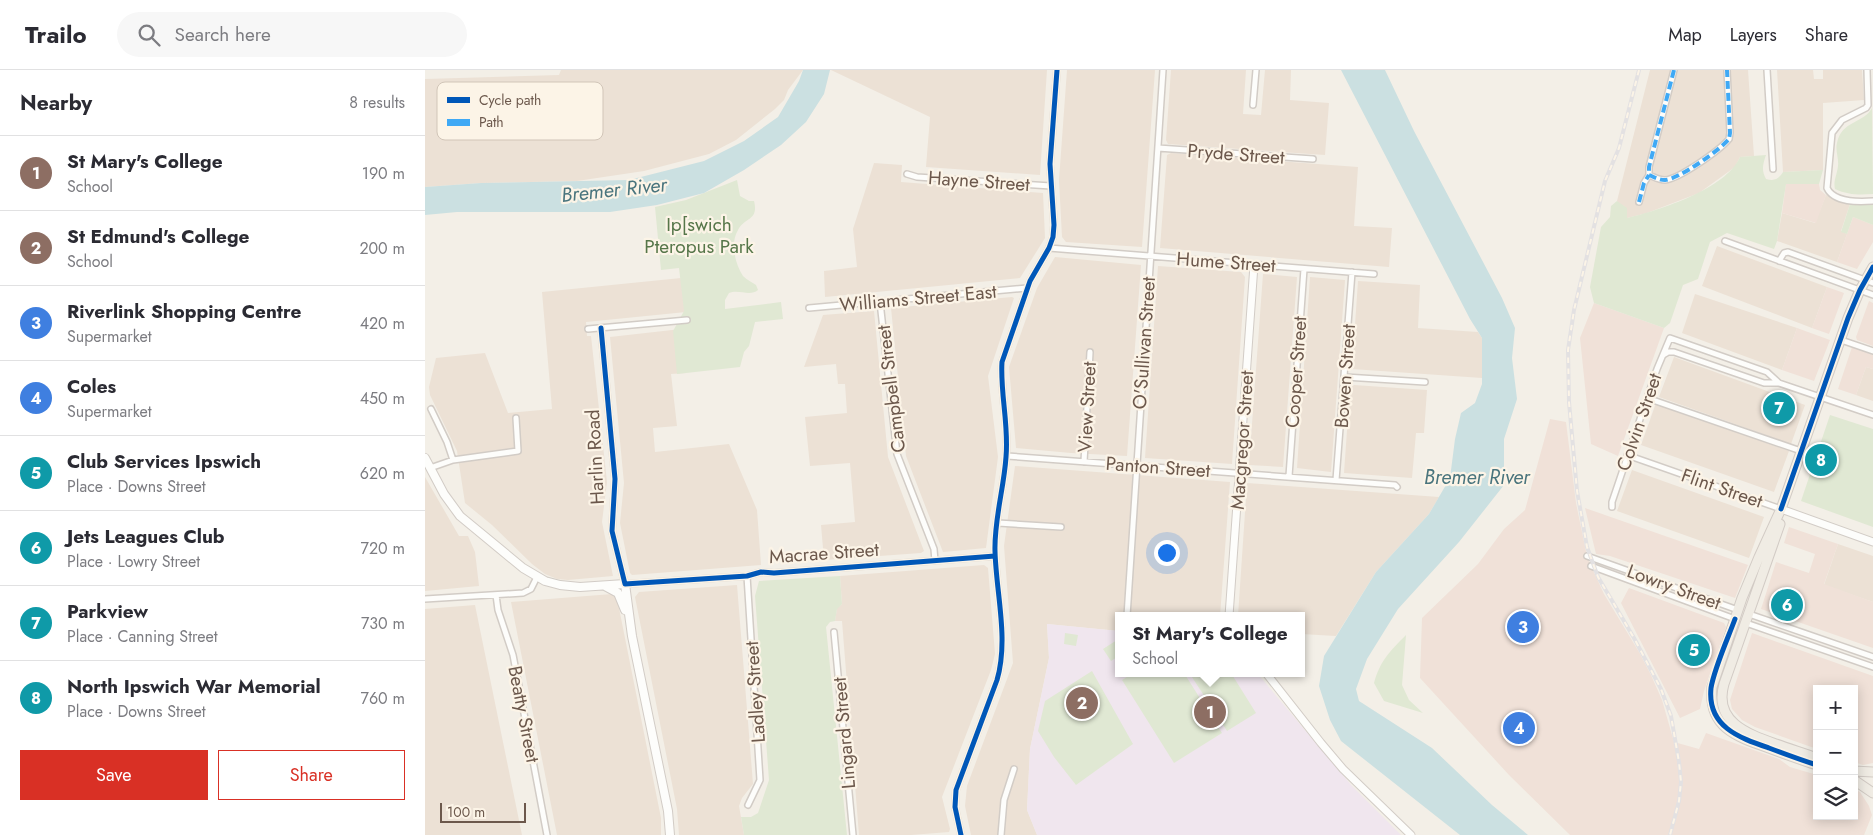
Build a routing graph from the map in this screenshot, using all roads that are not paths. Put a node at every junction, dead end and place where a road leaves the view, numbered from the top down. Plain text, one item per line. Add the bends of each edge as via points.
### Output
1 (1057, 70) edge
2 (1163, 70) edge
3 (1256, 70) edge
4 (1674, 70) edge
5 (1727, 70) edge
6 (1767, 70) edge
7 (1867, 70) edge
8 (1253, 105) dead end
9 (1158, 148) junction
10 (1313, 159) dead end
11 (1773, 169) dead end
12 (907, 174) dead end
13 (1649, 176) junction
14 (1051, 186) junction
15 (1873, 201) edge
16 (1639, 202) dead end
17 (1725, 241) dead end
18 (1049, 248) junction
19 (1150, 256) junction
20 (1779, 261) junction
21 (1254, 265) junction
22 (1873, 267) edge
23 (1304, 269) junction
24 (1353, 272) junction
25 (1374, 274) dead end
26 (1869, 281) edge
27 (1027, 288) junction
28 (1860, 290) junction
29 (1873, 295) edge
30 (880, 302) junction
31 (809, 308) dead end
32 (687, 320) dead end
33 (601, 328) junction
34 (588, 329) dead end
35 (1841, 340) junction
36 (1873, 351) edge
37 (1090, 352) dead end
38 (1661, 358) junction
39 (1345, 377) junction
40 (1425, 382) dead end
41 (1779, 383) junction
42 (1821, 397) junction
43 (1647, 398) junction
44 (431, 409) dead end
45 (1873, 415) edge
46 (516, 418) dead end
47 (1801, 451) junction
48 (1627, 454) junction
49 (1007, 456) junction
50 (425, 458) edge
51 (453, 460) junction
52 (1084, 462) junction
53 (1136, 466) junction
54 (430, 468) junction
55 (1239, 473) junction
56 (1289, 476) junction
57 (1336, 480) junction
58 (1397, 487) dead end
59 (1612, 507) dead end
60 (1781, 509) junction
61 (998, 523) junction
62 (1061, 527) dead end
63 (1873, 542) edge
64 (995, 556) junction
65 (1587, 556) dead end
66 (935, 561) junction
67 (1591, 566) dead end
68 (747, 576) junction
69 (537, 577) junction
70 (625, 584) junction
71 (601, 585) junction
72 (496, 595) junction
73 (425, 599) edge
74 (1127, 612) edge
75 (1229, 612) edge
76 (1737, 614) junction
77 (1748, 618) junction
78 (834, 632) dead end
79 (632, 636) junction
80 (1819, 638) junction
81 (1815, 647) junction
82 (1843, 647) junction
83 (1841, 656) junction
84 (1873, 657) edge
85 (1873, 668) edge
86 (1269, 677) edge
87 (1725, 711) junction
88 (1715, 714) junction
89 (1813, 757) edge
90 (1813, 764) edge
91 (1014, 769) dead end
92 (1858, 770) edge
93 (1873, 772) edge
94 (1858, 783) edge
95 (1873, 793) edge
96 (748, 805) dead end
97 (547, 835) edge
98 (670, 835) edge
99 (853, 835) edge
100 (961, 835) edge
101 (1001, 835) edge
102 (1411, 835) edge

1 - 14 street
2 - 9 street, O'Sullivan Street
3 - 8 street
4 - 13 street
5 - 13 street via 1730,133 1727,141 1683,173 1667,180
6 - 11 street
7 - 15 street via 1868,105 1842,120 1831,133 1827,188 1838,198
9 - 10 street, Pryde Street
9 - 19 street, O'Sullivan Street
12 - 14 street, Hayne Street
13 - 16 street
14 - 18 street via 1054,225
17 - 20 street
18 - 19 street, Hume Street
18 - 27 street
19 - 21 street, Hume Street
19 - 53 street, O'Sullivan Street
20 - 26 street via 1787,252
20 - 28 street
21 - 23 street, Hume Street
21 - 55 street, Macgregor Street
22 - 26 main road
23 - 24 street, Hume Street
23 - 56 street, Cooper Street
24 - 25 street, Hume Street
24 - 39 street, Bowen Street
26 - 28 main road
27 - 30 street, Williams Street East
27 - 49 street via 1002,362
28 - 29 street
28 - 35 main road
30 - 31 street, Williams Street East
30 - 66 street, Campbell Street via 897,454 934,549
32 - 33 street
33 - 34 street
33 - 70 street, Harlin Road via 615,479 612,531
35 - 36 street
35 - 42 main road
37 - 52 street, View Street
38 - 41 street via 1674,352 1764,383
38 - 41 street, Colvin Street via 1670,338 1767,372
38 - 43 street, Colvin Street
39 - 40 street
39 - 57 street, Bowen Street
41 - 42 street
42 - 45 street
42 - 47 main road
43 - 47 street
43 - 48 street, Colvin Street
44 - 51 street
46 - 51 street via 518,451
47 - 60 main road
48 - 59 street, Colvin Street
48 - 60 street, Flint Street
49 - 52 street, Panton Street
49 - 61 street
50 - 54 main road, Macrae Street
51 - 54 street
52 - 53 street, Panton Street
53 - 55 street, Panton Street
53 - 74 street, O'Sullivan Street
54 - 69 main road, Macrae Street via 460,516
55 - 56 street, Panton Street
55 - 75 street, Macgregor Street
56 - 57 street, Panton Street
57 - 58 street, Panton Street
60 - 63 street, Flint Street
60 - 76 main road
60 - 77 main road via 1779,526
61 - 62 street
61 - 64 street
64 - 66 street, Macrae Street
64 - 100 street via 1001,662 956,790 955,808
65 - 76 street, Lowry Street
66 - 68 street, Macrae Street via 761,572
67 - 76 street, Lowry Street
68 - 70 street, Macrae Street
68 - 96 street, Ladley Street via 760,780
69 - 71 main road, Macrae Street via 567,586
69 - 72 street via 526,592
70 - 71 main road, Macrae Street
70 - 79 main road, Harlin Road
71 - 79 main road via 620,596
72 - 73 street
72 - 97 street, Beatty Street via 513,656
76 - 77 main road, Lowry Street
76 - 88 main road via 1712,684
77 - 80 street, Lowry Street
77 - 81 street, Lowry Street
77 - 87 main road via 1723,687
78 - 99 street, Lingard Street
79 - 98 main road, Harlin Road via 668,811
80 - 81 street
80 - 82 street, Lowry Street
81 - 83 street, Lowry Street
82 - 83 street
82 - 84 street, Lowry Street
83 - 85 street, Lowry Street
86 - 102 street via 1332,756
87 - 88 main road
87 - 89 main road via 1730,720 1744,731
88 - 90 main road via 1736,736
91 - 101 street via 1004,800
92 - 93 main road
94 - 95 main road

